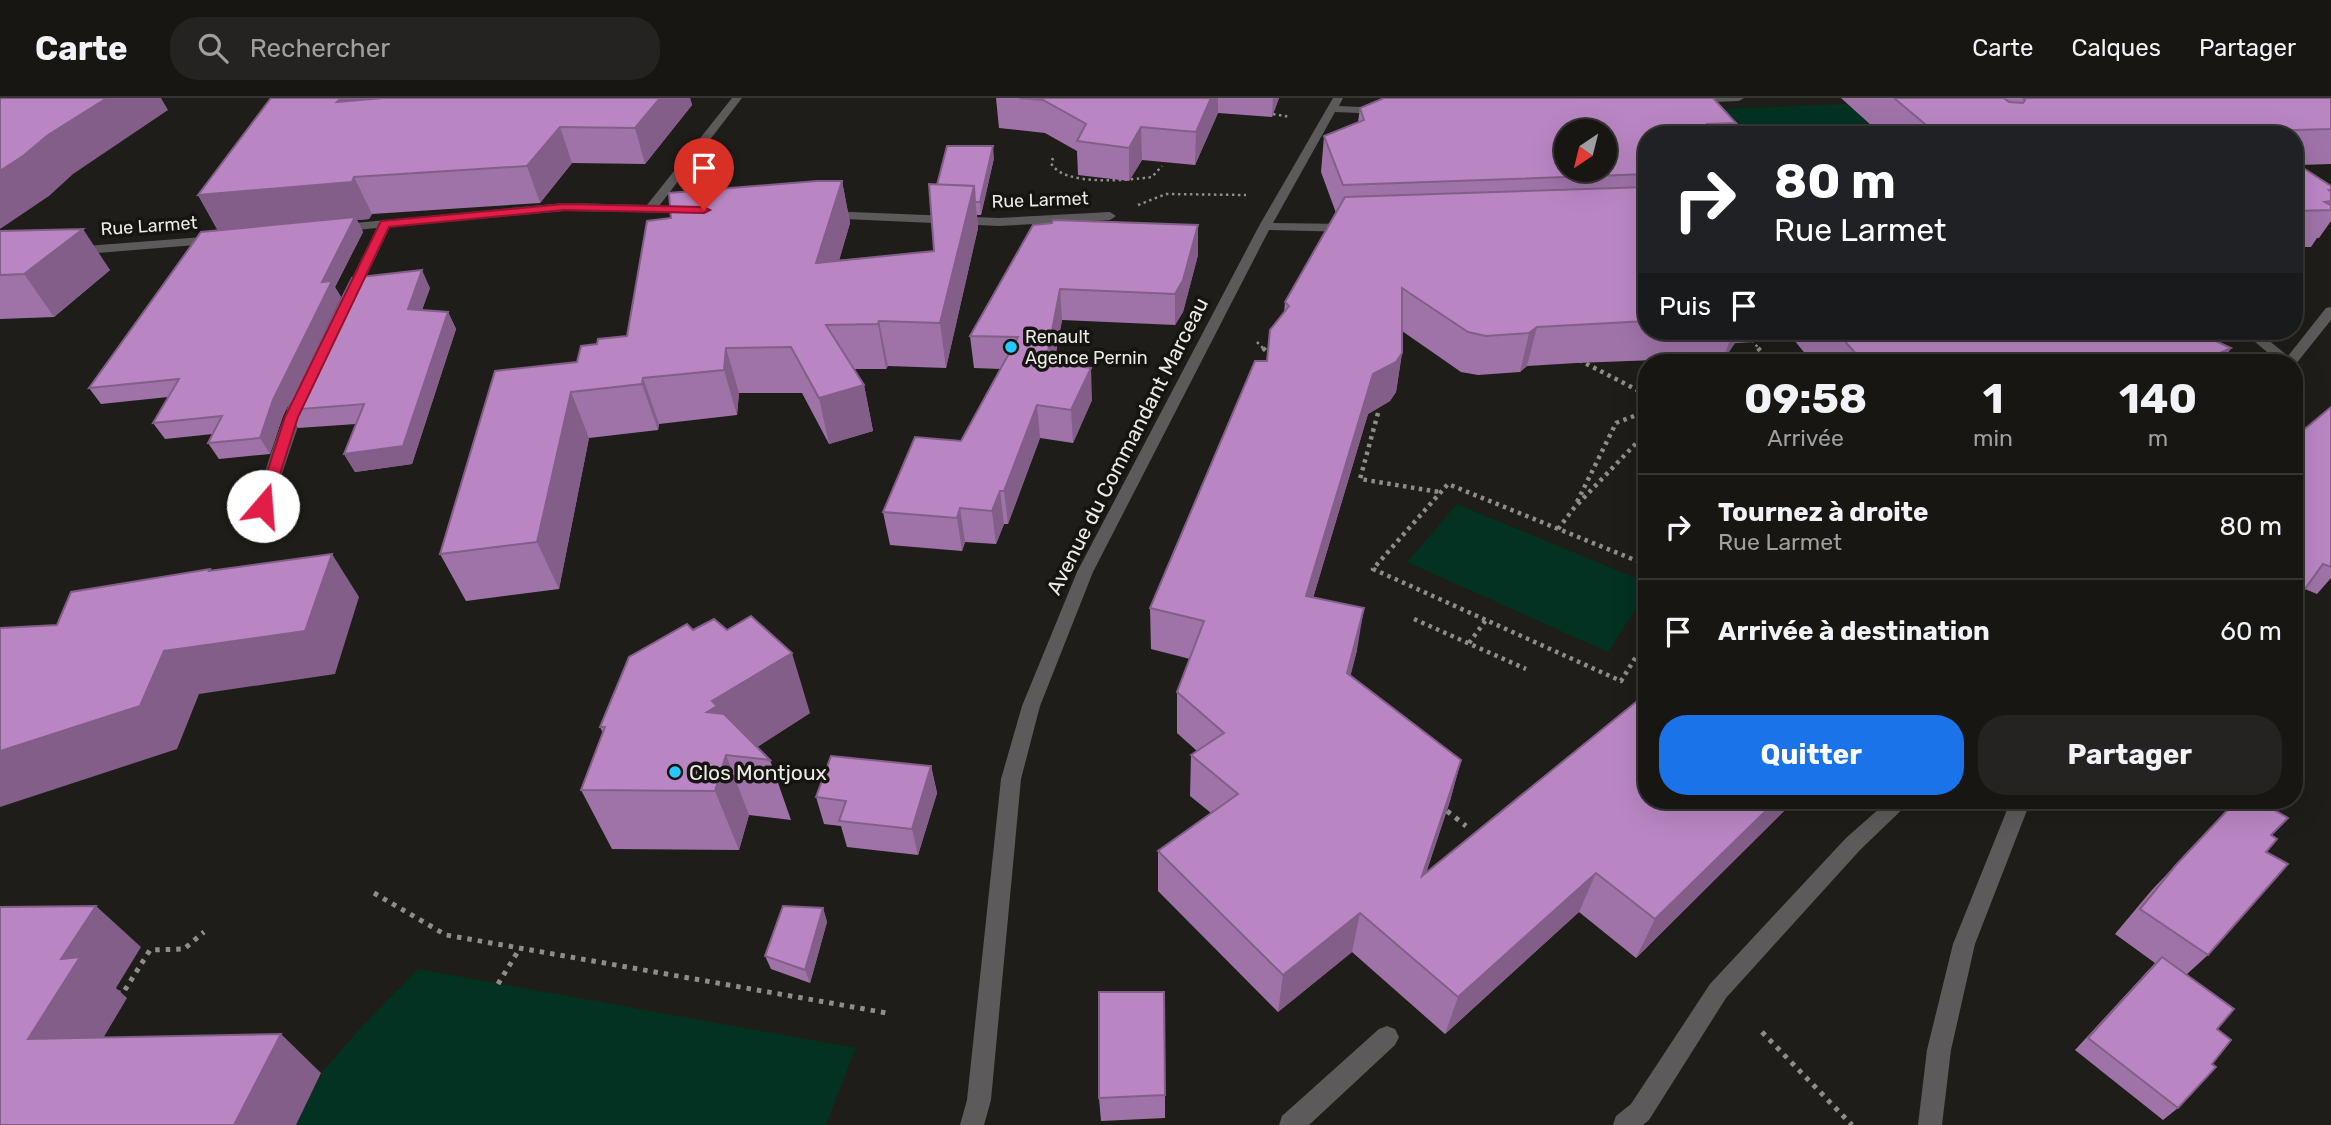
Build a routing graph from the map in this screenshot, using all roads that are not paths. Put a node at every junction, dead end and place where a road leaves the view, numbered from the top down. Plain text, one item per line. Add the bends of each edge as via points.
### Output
1 (737, 98) edge
2 (1338, 98) edge
3 (1738, 98) edge
4 (1684, 100) edge
5 (1332, 109) junction
6 (1401, 110) edge
7 (651, 208) junction
8 (706, 210) edge
9 (818, 215) edge
10 (1110, 216) road end
11 (385, 224) junction
12 (1265, 226) junction
13 (1369, 227) edge
14 (318, 230) edge
15 (223, 239) edge
16 (53, 252) edge
17 (344, 308) edge
18 (2330, 313) edge
19 (2261, 340) edge
20 (2279, 354) edge
21 (2296, 354) edge
22 (309, 381) edge
23 (263, 506) dead end
24 (1892, 809) edge
25 (2017, 809) edge
26 (1387, 1037) dead end
27 (972, 1125) edge
28 (1291, 1125) edge
29 (1625, 1125) edge
30 (1930, 1125) edge

1 - 7 street
2 - 5 street, Avenue du Commandant Marceau
3 - 4 street
5 - 6 street
5 - 12 street, Avenue du Commandant Marceau
7 - 8 street
7 - 11 street via 564,207
9 - 10 street, Rue Larmet via 999,222
11 - 14 street
11 - 17 street
12 - 13 street
12 - 27 street, Avenue du Commandant Marceau via 1085,572 1031,706 1011,779 979,1100
15 - 16 street, Rue Larmet
18 - 21 street
19 - 20 street
22 - 23 street via 292,417
24 - 29 street via 1853,844 1718,991 1640,1112
25 - 30 street via 1964,944 1939,1050
26 - 28 street

